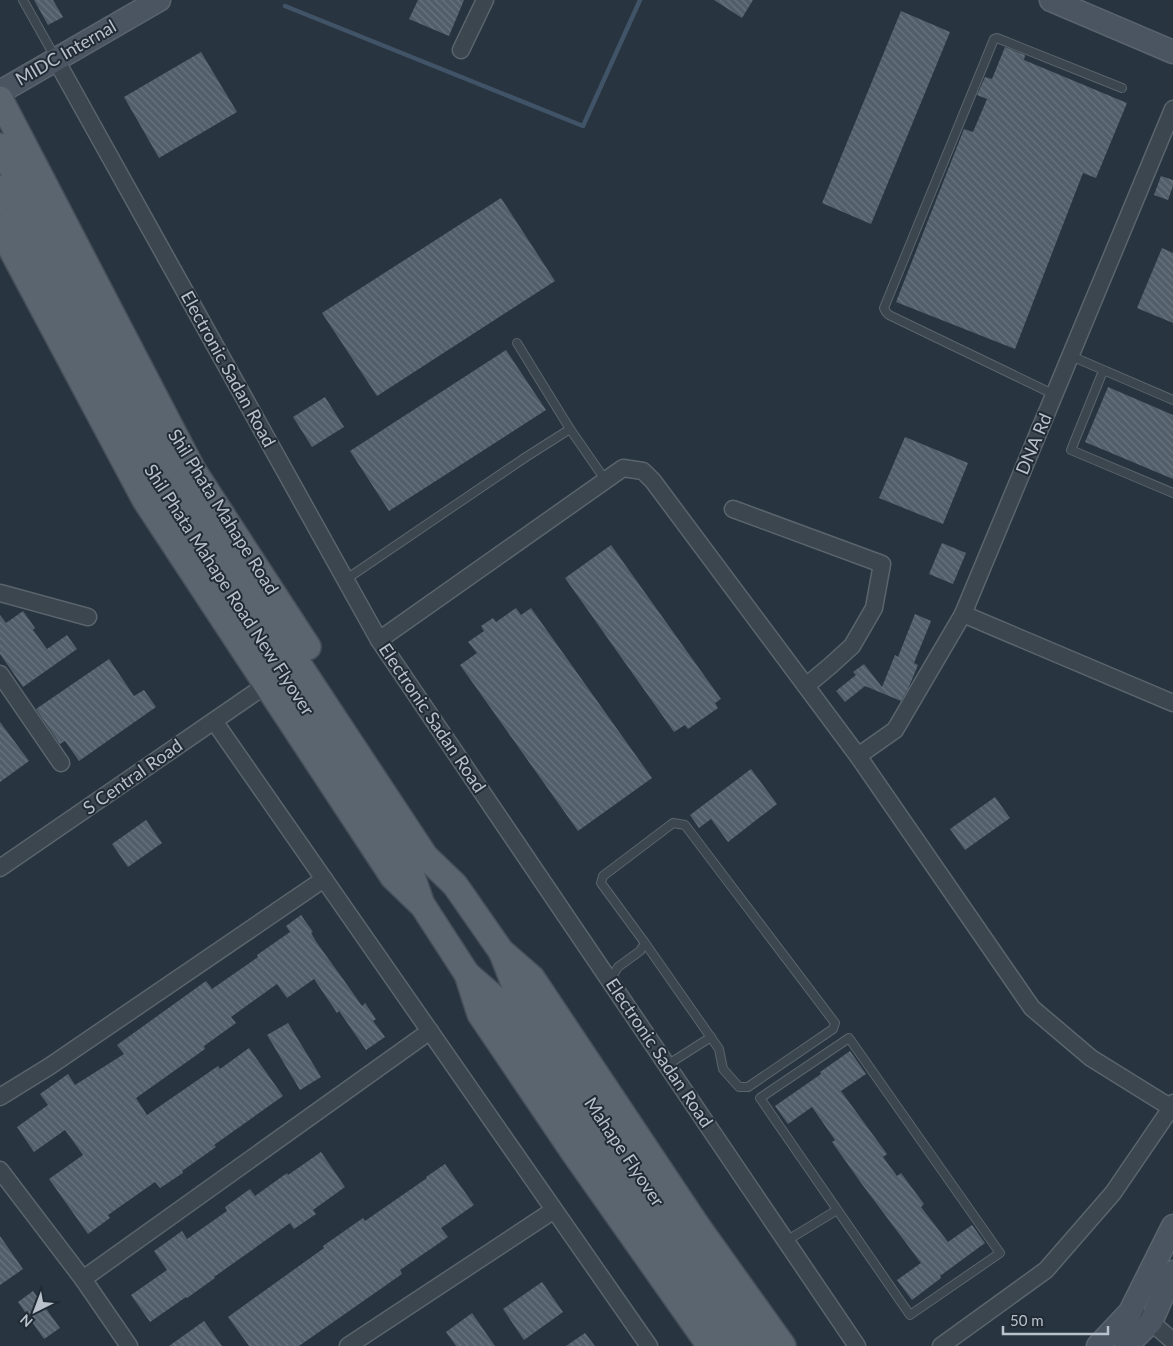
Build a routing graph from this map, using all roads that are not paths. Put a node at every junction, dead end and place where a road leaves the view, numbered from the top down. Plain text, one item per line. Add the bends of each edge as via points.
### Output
1 (23, 0) edge
2 (158, 0) edge
3 (485, 0) edge
4 (1051, 0) edge
5 (461, 50) dead end
6 (1173, 52) edge
7 (56, 60) junction
8 (1122, 88) dead end
9 (0, 92) edge
10 (0, 99) edge
11 (1173, 109) edge
12 (0, 146) edge
13 (0, 188) edge
14 (0, 228) edge
15 (517, 343) dead end
16 (1070, 356) junction
17 (1104, 371) junction
18 (1054, 395) junction
19 (1173, 400) edge
20 (570, 429) junction
21 (606, 481) junction
22 (1173, 493) edge
23 (733, 510) dead end
24 (345, 580) junction
25 (0, 593) edge
26 (963, 614) junction
27 (88, 617) dead end
28 (379, 640) junction
29 (0, 674) edge
30 (266, 685) junction
31 (806, 686) junction
32 (1173, 703) edge
33 (214, 721) junction
34 (858, 756) junction
35 (61, 763) dead end
36 (417, 862) junction
37 (0, 868) edge
38 (324, 879) junction
39 (455, 885) junction
40 (423, 906) junction
41 (646, 943) junction
42 (501, 951) junction
43 (467, 974) junction
44 (610, 980) junction
45 (507, 995) junction
46 (430, 1032) junction
47 (711, 1037) junction
48 (667, 1065) junction
49 (0, 1097) edge
50 (1172, 1107) edge
51 (0, 1170) edge
52 (554, 1210) junction
53 (837, 1210) junction
54 (1173, 1226) edge
55 (786, 1241) junction
56 (1173, 1272) edge
57 (83, 1279) junction
58 (1130, 1312) junction
59 (1151, 1322) junction
60 (1173, 1341) edge
61 (128, 1346) edge
62 (348, 1346) edge
63 (649, 1346) edge
64 (710, 1346) edge
65 (735, 1346) edge
66 (759, 1346) edge
67 (783, 1346) edge
68 (857, 1346) edge
69 (941, 1346) edge
70 (1098, 1346) edge
71 (1126, 1346) edge

1 - 7 lane
2 - 7 street, MIDC Internal
3 - 5 street
4 - 6 street
7 - 9 street, MIDC Internal
7 - 24 street, Electronic Sadan Road
8 - 18 lane via 994,39 884,308 889,315
10 - 39 main road, Shil Phata Mahape Road via 193,470 439,848
11 - 16 street, DNA Rd
12 - 36 main road, Shil Phata Mahape Road New Flyover via 177,480
13 - 36 main road, Shil Phata Mahape Road New Flyover via 161,490
14 - 30 main road via 145,500
15 - 20 lane
16 - 17 lane
16 - 18 street, DNA Rd
17 - 19 lane
17 - 22 lane via 1071,450
18 - 26 street, DNA Rd
20 - 21 lane
20 - 24 lane
21 - 28 street
21 - 31 street via 623,468 643,471 653,481
23 - 31 street via 882,564 874,608 852,646
24 - 28 street, Electronic Sadan Road
25 - 27 street
26 - 32 street
26 - 34 street, DNA Rd via 895,730
28 - 44 street, Electronic Sadan Road
29 - 35 street
30 - 33 street, S Central Road
30 - 40 main road via 392,877
31 - 34 street
33 - 37 street, S Central Road
33 - 38 street
34 - 50 street via 1032,1008 1091,1058
36 - 39 main road, Shil Phata Mahape Road New Flyover
36 - 40 main road, Shil Phata Mahape Road New Flyover
38 - 46 street
38 - 49 street
39 - 42 main road
40 - 43 main road
41 - 44 lane via 618,967
41 - 47 lane
41 - 47 lane via 602,883 603,876 673,823 685,826 835,1023 833,1029 748,1087 740,1087 723,1069 719,1049
42 - 45 main road, Mahape Flyover
42 - 67 main road via 532,978 698,1227
43 - 45 main road, Mahape Flyover
43 - 64 main road via 480,1014
44 - 48 street, Electronic Sadan Road
45 - 65 main road, Mahape Flyover via 661,1244
45 - 66 main road, Mahape Flyover
46 - 52 street
46 - 57 street
47 - 48 lane
48 - 55 street, Electronic Sadan Road
50 - 69 street via 1113,1193 1046,1270
51 - 57 street
52 - 62 street
52 - 63 street
53 - 53 lane via 910,1315 1000,1253 849,1038 760,1098
53 - 55 lane
54 - 58 street
55 - 68 street, Electronic Sadan Road
56 - 59 street
57 - 61 street
58 - 59 street
58 - 70 street
59 - 60 street
59 - 71 street

